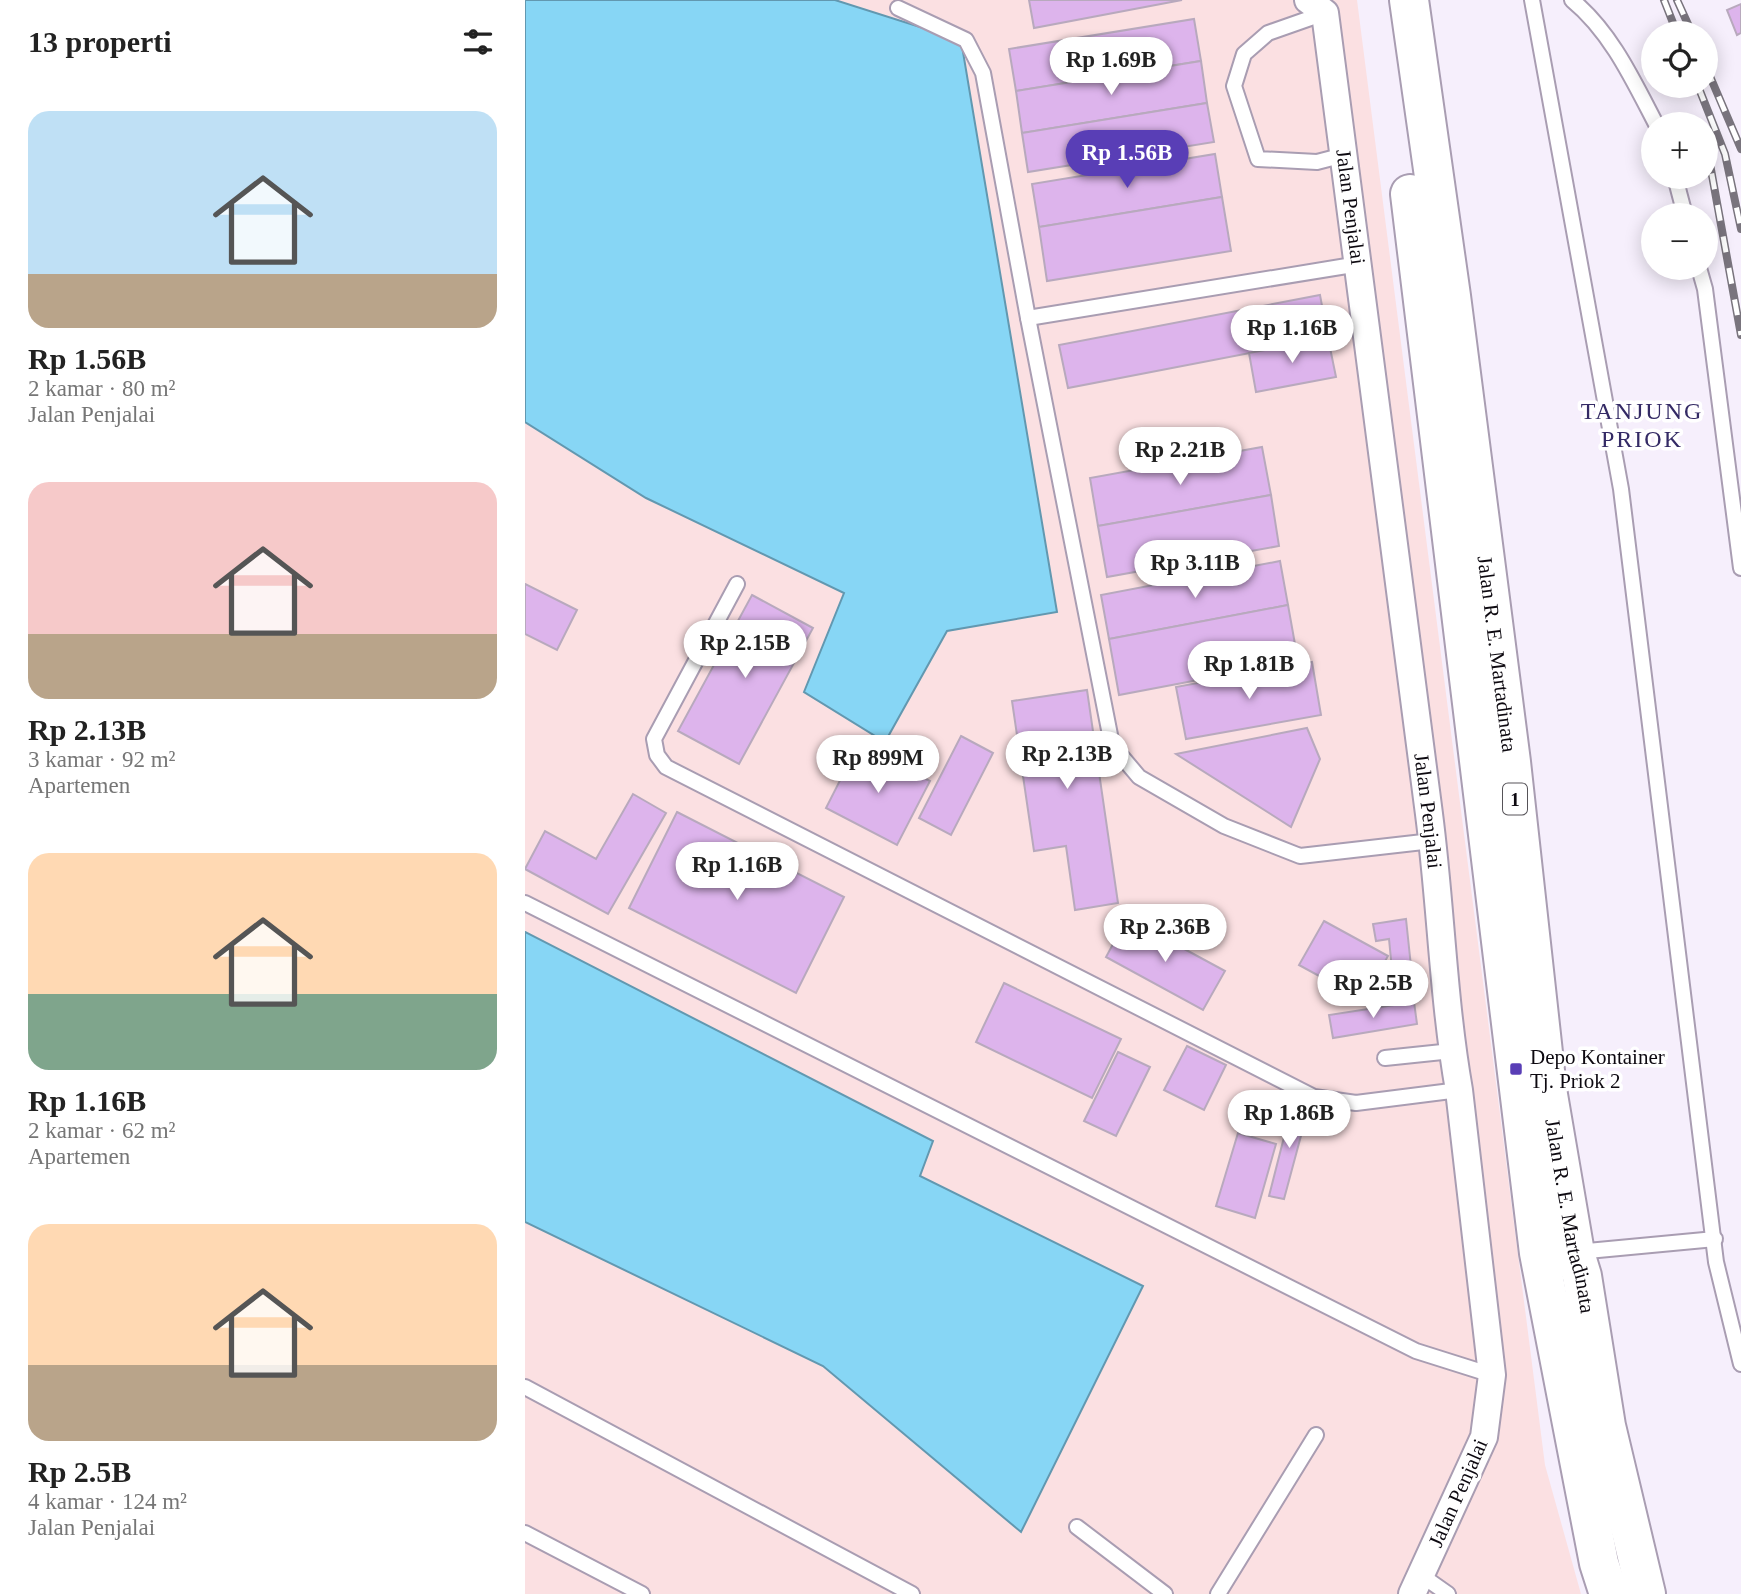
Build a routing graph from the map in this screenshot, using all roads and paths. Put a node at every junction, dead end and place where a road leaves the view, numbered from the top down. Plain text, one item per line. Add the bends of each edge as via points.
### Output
1 (1384, 0) edge
2 (1409, 0) edge
3 (1532, 0) edge
4 (1572, 0) edge
5 (1319, 4) edge
6 (898, 8) dead end
7 (1650, 112) edge
8 (1344, 155) junction
9 (1359, 264) junction
10 (1702, 280) edge
11 (1028, 318) junction
12 (1741, 568) edge
13 (737, 584) dead end
14 (1432, 841) junction
15 (525, 903) edge
16 (1452, 1051) junction
17 (1385, 1058) dead end
18 (1459, 1090) junction
19 (1715, 1239) junction
20 (1557, 1253) junction
21 (1741, 1364) edge
22 (1492, 1375) junction
23 (525, 1387) edge
24 (1316, 1435) dead end
25 (1077, 1527) dead end
26 (525, 1533) edge
27 (1417, 1585) edge
28 (642, 1594) edge
29 (912, 1594) edge
30 (1165, 1594) edge
31 (1218, 1594) edge
32 (1448, 1594) edge
33 (1609, 1594) edge
34 (1646, 1594) edge

1 - 20 highway, Jalan R. E. Martadinata / 1 via 1462,610
2 - 20 highway, Jalan R. E. Martadinata / 1 via 1511,762 1547,1089
3 - 19 lane via 1621,489
4 - 7 lane via 1625,63
5 - 8 street, Jalan Penjalai
5 - 8 lane via 1268,33 1244,54 1234,86 1258,159 1317,162
6 - 11 lane via 966,40 983,73
8 - 9 street, Jalan Penjalai
9 - 11 lane
9 - 14 street, Jalan Penjalai
10 - 12 lane
11 - 14 lane via 1112,745 1139,777 1224,826 1300,856
13 - 18 lane via 654,739 657,755 666,767 1314,1097 1356,1103
14 - 16 street, Jalan Penjalai
15 - 22 lane via 1416,1350
16 - 17 lane
16 - 18 street, Jalan Penjalai
18 - 22 street, Jalan Penjalai
19 - 20 lane
19 - 21 lane via 1716,1262
20 - 33 highway, Jalan R. E. Martadinata / 1 via 1599,1563
20 - 34 highway, Jalan R. E. Martadinata / 1 via 1582,1276 1606,1426
22 - 27 street, Jalan Penjalai via 1485,1437
23 - 29 lane
24 - 31 lane
25 - 30 lane
26 - 28 lane
27 - 32 lane

